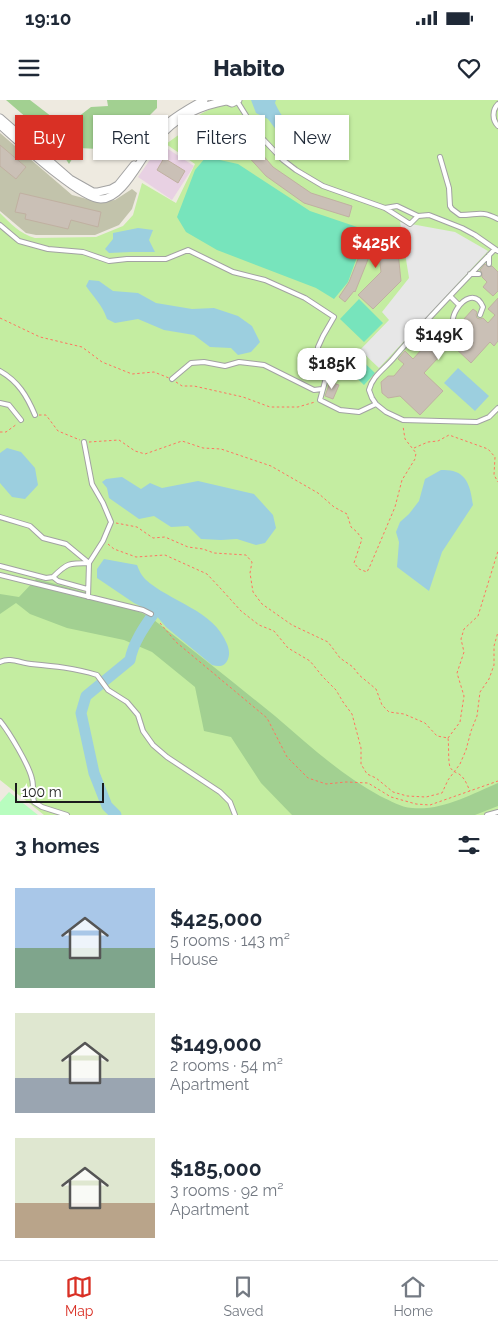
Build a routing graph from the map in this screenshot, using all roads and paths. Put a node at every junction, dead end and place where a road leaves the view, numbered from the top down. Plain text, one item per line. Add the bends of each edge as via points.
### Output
1 (204, 100) edge
2 (225, 100) edge
3 (237, 100) edge
4 (498, 104) edge
5 (0, 118) edge
6 (168, 123) edge
7 (0, 125) edge
8 (498, 126) edge
9 (440, 157) dead end
10 (137, 160) edge
11 (385, 208) junction
12 (418, 216) junction
13 (498, 219) edge
14 (0, 225) edge
15 (497, 250) edge
16 (489, 255) junction
17 (489, 264) dead end
18 (470, 274) junction
19 (479, 274) dead end
20 (450, 296) junction
21 (459, 305) junction
22 (480, 315) dead end
23 (0, 318) edge
24 (469, 326) dead end
25 (0, 371) edge
26 (172, 379) junction
27 (322, 389) junction
28 (320, 400) junction
29 (0, 403) edge
30 (376, 404) junction
31 (498, 408) edge
32 (35, 415) joint
33 (21, 420) joint
34 (403, 420) junction
35 (0, 432) edge
36 (84, 442) junction
37 (413, 449) junction
38 (498, 482) edge
39 (0, 517) edge
40 (111, 522) junction
41 (103, 541) junction
42 (498, 551) edge
43 (89, 563) junction
44 (0, 566) edge
45 (0, 575) edge
46 (53, 576) junction
47 (87, 589) junction
48 (88, 597) junction
49 (151, 614) dead end
50 (160, 623) dead end
51 (498, 632) edge
52 (0, 662) edge
53 (0, 721) edge
54 (448, 738) junction
55 (454, 772) junction
56 (498, 781) edge
57 (470, 791) junction
58 (498, 812) edge
59 (67, 815) edge
60 (235, 815) edge
61 (487, 815) edge

1 - 6 street
2 - 3 street via 232,103
2 - 7 street via 176,122 148,151 122,187 101,199 91,197 66,181
3 - 11 lane via 262,138 296,170 323,186
4 - 8 lane via 493,116
5 - 10 street via 70,179 93,192 111,189 118,184
9 - 13 lane via 452,209 460,215 480,213
11 - 12 lane via 397,206
11 - 12 lane via 410,224
12 - 15 lane via 429,216 462,228
14 - 27 lane via 19,241 48,249 83,252 109,261 166,259 188,250 233,272 265,280 305,298 334,317 318,347 318,358 326,378
15 - 16 lane
16 - 17 lane
16 - 18 lane
18 - 19 lane
18 - 20 lane
20 - 21 lane
20 - 30 lane via 373,379 368,390
21 - 22 lane via 476,299 483,307
21 - 24 lane via 454,314 454,324 461,328
23 - 26 path via 40,338 82,347 102,362 132,374 154,372
25 - 32 lane via 18,384
26 - 27 lane via 190,363 225,366 239,362 264,365 314,390
26 - 28 path via 182,386 194,386 270,407 298,407
27 - 28 lane
28 - 30 lane via 340,410 358,412
29 - 33 lane via 9,405
30 - 34 lane
31 - 34 lane via 477,422
32 - 36 path via 46,415 58,431
33 - 35 path via 6,432
34 - 37 path via 403,434
36 - 37 path via 119,440 145,454 182,441 202,448 221,449 271,466 347,514 351,526 362,539 354,563 367,572 395,507 402,480 415,459
36 - 40 lane via 92,484
37 - 38 path via 450,435 488,449 495,457 494,475
39 - 43 lane via 30,526 43,538 66,544
40 - 41 lane
40 - 54 path via 137,527 153,538 165,537 188,547 246,555 252,562 253,592 262,604 292,625 328,642 340,658 376,689 382,705 389,712 425,723 437,736
41 - 43 lane
41 - 55 path via 136,557 164,555 206,574 241,612 274,631 288,648 310,661 352,714 367,774 393,792 426,797 442,793
42 - 54 path via 478,616 464,629 460,639 464,652 457,673 464,696 460,722
43 - 46 lane via 65,565
43 - 47 lane
44 - 46 lane via 46,578
45 - 48 lane
46 - 47 lane via 58,581
47 - 48 lane
48 - 49 lane
50 - 57 path via 176,642 267,718 287,757 308,778 326,784 368,783 391,797 416,804 430,805
51 - 55 path via 494,665 480,692 477,716 466,750
52 - 60 lane via 56,665 97,675 108,690 127,702 138,715 143,730 154,745 220,792 230,802
53 - 59 lane via 30,773 34,802
54 - 55 path via 449,765
55 - 57 path via 460,775
56 - 57 path
58 - 61 lane

